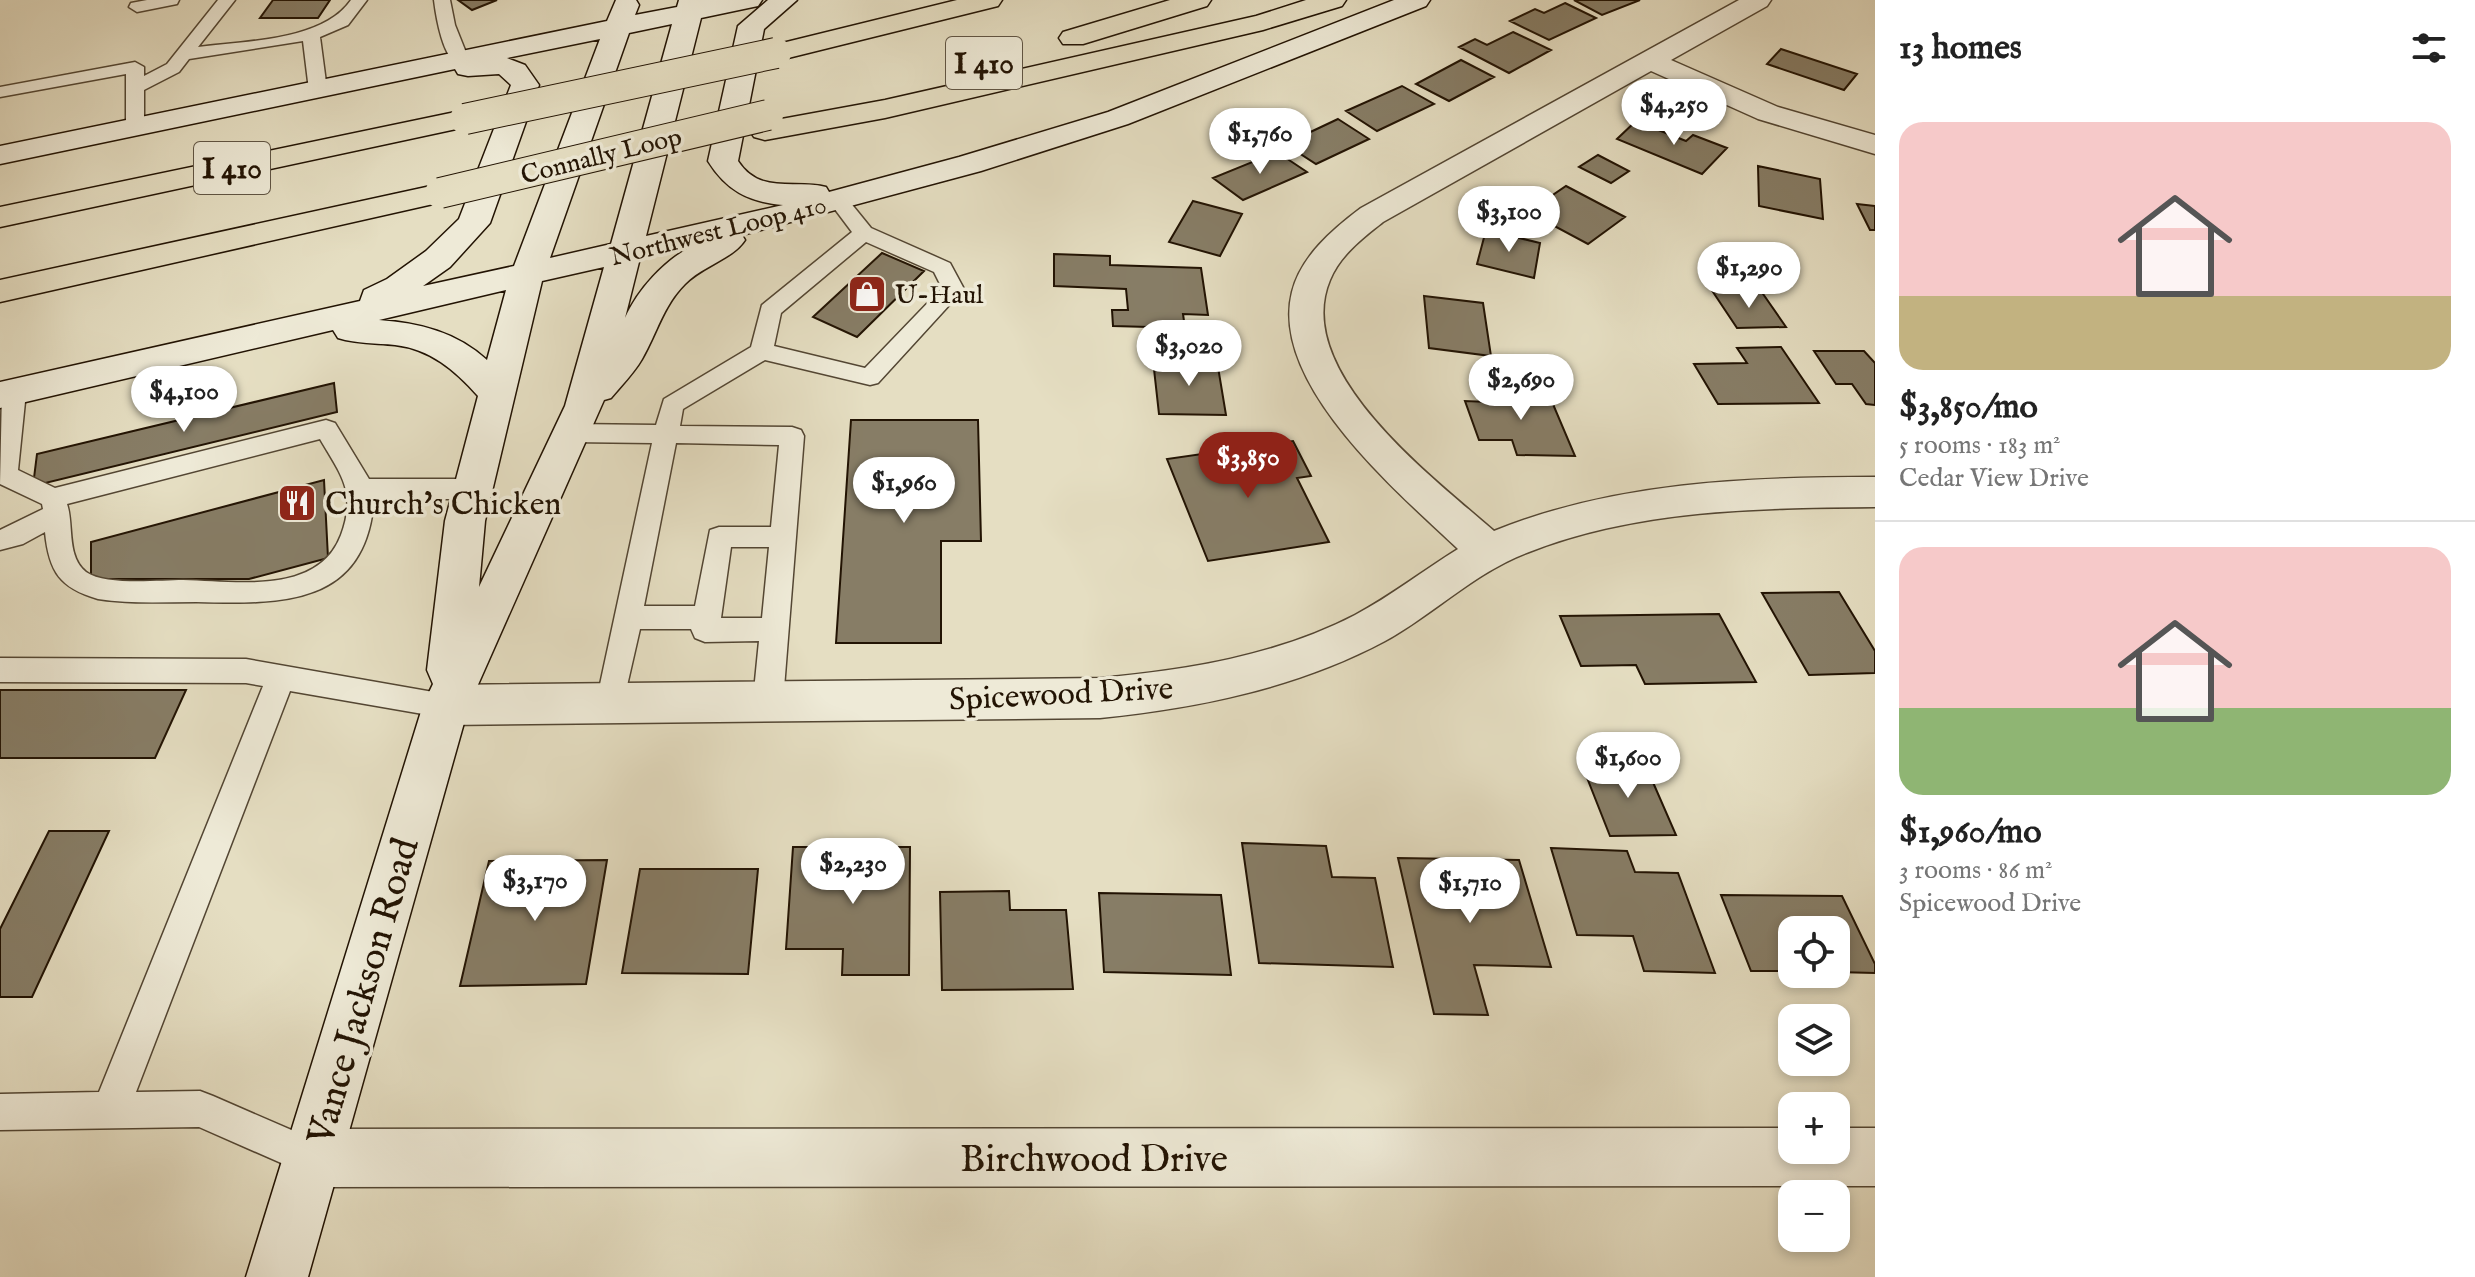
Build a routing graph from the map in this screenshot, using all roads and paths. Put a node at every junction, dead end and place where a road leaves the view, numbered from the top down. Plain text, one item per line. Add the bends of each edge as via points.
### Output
1 (171, 0) edge
2 (227, 0) edge
3 (359, 0) edge
4 (442, 0) edge
5 (749, 0) edge
6 (784, 0) edge
7 (989, 0) edge
8 (1198, 0) edge
9 (1333, 0) edge
10 (1417, 0) edge
11 (1758, 0) edge
12 (691, 6) edge
13 (137, 7) dead end
14 (623, 14) edge
15 (311, 34) junction
16 (188, 48) junction
17 (460, 60) junction
18 (1649, 60) junction
19 (134, 88) junction
20 (318, 90) junction
21 (0, 92) edge
22 (766, 123) junction
23 (135, 128) junction
24 (1875, 145) edge
25 (0, 155) edge
26 (890, 186) junction
27 (838, 200) junction
28 (0, 217) edge
29 (770, 218) junction
30 (864, 233) junction
31 (623, 253) junction
32 (527, 275) junction
33 (0, 291) edge
34 (331, 320) junction
35 (296, 328) junction
36 (762, 351) junction
37 (497, 393) junction
38 (7, 394) edge
39 (578, 420) junction
40 (666, 435) junction
41 (2, 476) edge
42 (361, 489) junction
43 (473, 489) junction
44 (1875, 492) edge
45 (55, 506) junction
46 (784, 537) junction
47 (0, 540) edge
48 (1488, 551) junction
49 (707, 617) junction
50 (628, 618) junction
51 (775, 629) junction
52 (0, 670) edge
53 (281, 677) junction
54 (768, 701) junction
55 (611, 703) junction
56 (446, 705) junction
57 (110, 1111) junction
58 (0, 1112) edge
59 (1875, 1157) edge
60 (313, 1158) junction
61 (277, 1277) edge

1 - 13 lane
2 - 16 lane
3 - 15 lane via 337,25
4 - 17 lane
5 - 12 main road
6 - 26 main road via 751,26 723,161 731,176 774,195
7 - 28 highway, Connally Loop / I 410, bridge via 776,53
8 - 22 highway, I 410
9 - 22 highway via 1263,22 885,109
10 - 26 main road, Northwest Loop 410 via 1118,118
11 - 18 main road
12 - 14 main road
12 - 31 main road, Vance Jackson Road
14 - 17 main road
14 - 32 main road, Vance Jackson Road
15 - 16 lane
15 - 20 lane
16 - 19 lane via 173,68
17 - 20 main road
18 - 24 main road via 1768,113
18 - 48 main road via 1372,215 1330,253 1308,296 1313,350 1343,408
19 - 21 lane via 135,67
19 - 23 lane
20 - 23 main road
20 - 34 main road via 493,64 511,66 525,85 474,223 438,259 399,287
22 - 33 highway, Connally Loop / I 410, bridge
23 - 25 main road
26 - 27 main road, Northwest Loop 410
27 - 29 main road, Northwest Loop 410
27 - 30 lane
29 - 31 main road, Northwest Loop 410
29 - 39 main road via 673,276 646,310 626,356
30 - 36 lane via 770,310
30 - 36 lane via 942,268 953,289 870,377
31 - 32 main road, Northwest Loop 410
31 - 39 main road, Vance Jackson Road
32 - 34 main road, Northwest Loop 410
32 - 37 main road, Vance Jackson Road
34 - 35 main road, Northwest Loop 410
35 - 37 main road via 388,331 431,339 474,366
35 - 38 main road, Northwest Loop 410
36 - 40 lane via 672,405
37 - 43 main road, Vance Jackson Road
38 - 41 lane
39 - 40 lane
39 - 56 main road, Vance Jackson Road
40 - 46 lane via 792,436
40 - 50 lane
41 - 45 lane
42 - 43 lane
42 - 45 lane via 326,429
42 - 45 lane via 352,546 335,570 322,581 283,591 119,590 87,585 74,578 59,551
43 - 56 main road, Vance Jackson Road
44 - 48 main road, Spicewood Drive via 1682,498 1595,515
45 - 47 lane via 14,537
46 - 49 lane via 719,537
46 - 51 lane
48 - 54 main road, Spicewood Drive via 1368,629 1274,667 1219,682 1100,698
49 - 50 lane
49 - 51 lane via 705,630
50 - 55 lane
51 - 54 lane
52 - 53 lane via 246,671
53 - 56 lane
53 - 57 lane
54 - 55 main road, Spicewood Drive
55 - 56 main road, Spicewood Drive
56 - 60 main road, Vance Jackson Road
57 - 58 lane
57 - 60 lane via 200,1109
59 - 60 main road, Birchwood Drive
60 - 61 main road, Vance Jackson Road

